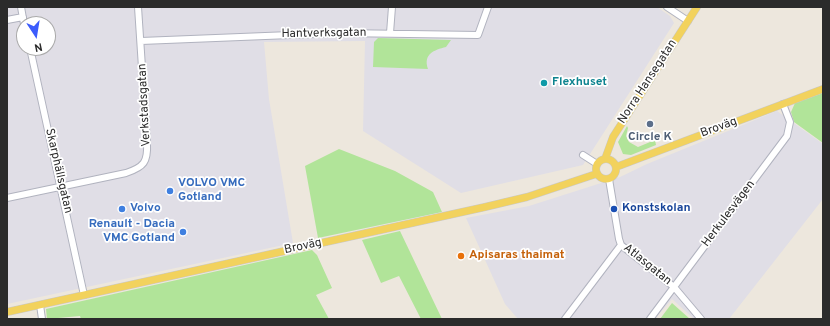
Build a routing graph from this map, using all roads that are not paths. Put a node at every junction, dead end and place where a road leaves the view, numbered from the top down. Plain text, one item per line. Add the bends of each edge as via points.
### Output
1 (138, 7) edge
2 (392, 7) edge
3 (488, 7) edge
4 (667, 7) edge
5 (697, 7) edge
6 (688, 21) junction
7 (390, 33) junction
8 (141, 41) junction
9 (32, 56) edge
10 (823, 89) edge
11 (783, 104) junction
12 (583, 155) dead end
13 (604, 159) junction
14 (597, 164) junction
15 (616, 167) junction
16 (596, 174) junction
17 (609, 179) junction
18 (62, 187) junction
19 (7, 198) edge
20 (621, 245) junction
21 (674, 287) junction
22 (84, 295) junction
23 (40, 305) junction
24 (7, 312) edge
25 (42, 319) edge
26 (565, 319) edge
27 (650, 319) edge
28 (701, 319) edge

1 - 8 street, Verkstadsgatan
2 - 7 street
3 - 7 street, Hantverksgatan via 478,35
4 - 6 street
5 - 6 main road, Norra Hansegatan
6 - 13 main road, Norra Hansegatan via 613,137
7 - 8 street, Hantverksgatan
8 - 18 street, Verkstadsgatan via 147,158 137,169 126,173
9 - 18 street, Skarphällsgatan
10 - 11 main road, Broväg
11 - 15 main road, Broväg
11 - 21 street, Herkulesvägen via 790,122 787,136
12 - 14 street
13 - 14 main road
13 - 15 main road via 611,160
14 - 16 main road
15 - 17 main road via 615,174
16 - 17 main road via 602,179
16 - 22 main road, Broväg via 503,203
17 - 20 street, Atlasgatan
18 - 19 street, Verkstadsgatan
18 - 22 street, Skarphällsgatan
20 - 21 street, Atlasgatan
20 - 26 street
21 - 27 street, Herkulesvägen
21 - 28 street, Atlasgatan
22 - 23 main road, Broväg
23 - 24 main road, Broväg
23 - 25 street

